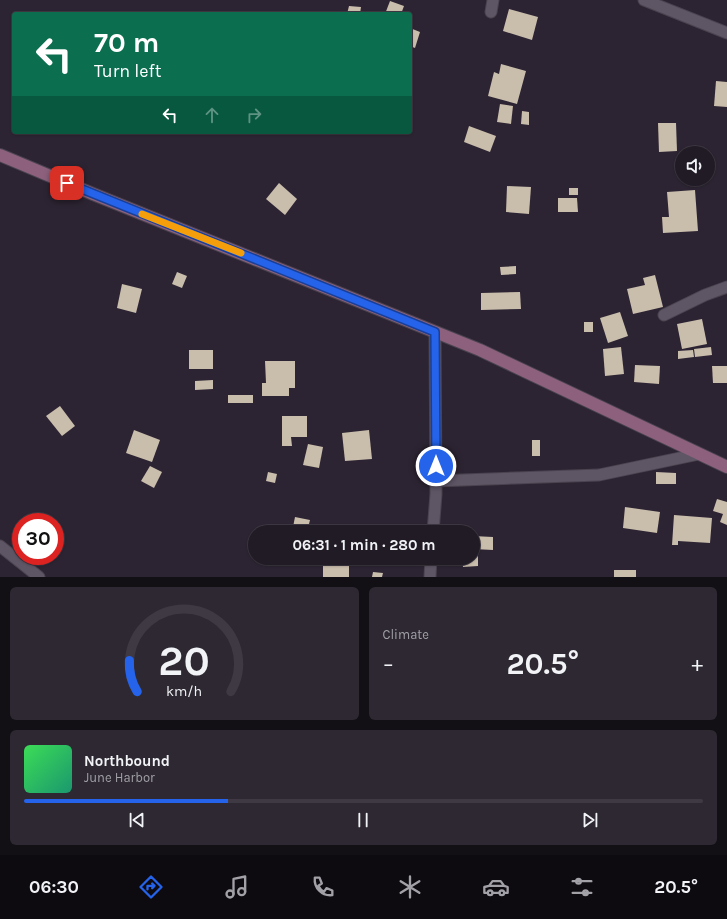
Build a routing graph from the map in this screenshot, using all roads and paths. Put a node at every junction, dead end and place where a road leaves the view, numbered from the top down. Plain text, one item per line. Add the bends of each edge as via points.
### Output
1 (493, 0) edge
2 (644, 0) edge
3 (491, 12) dead end
4 (727, 33) edge
5 (0, 154) edge
6 (727, 287) edge
7 (664, 315) dead end
8 (435, 332) junction
9 (699, 454) junction
10 (727, 467) edge
11 (436, 481) junction
12 (433, 525) edge
13 (0, 546) edge
14 (431, 565) edge
15 (39, 577) edge
16 (430, 577) edge

1 - 3 street
2 - 4 street
5 - 8 main road
6 - 7 street
8 - 9 main road via 480,350
8 - 11 street
9 - 10 main road
9 - 11 street via 599,475
11 - 12 street
13 - 15 street
14 - 16 street

